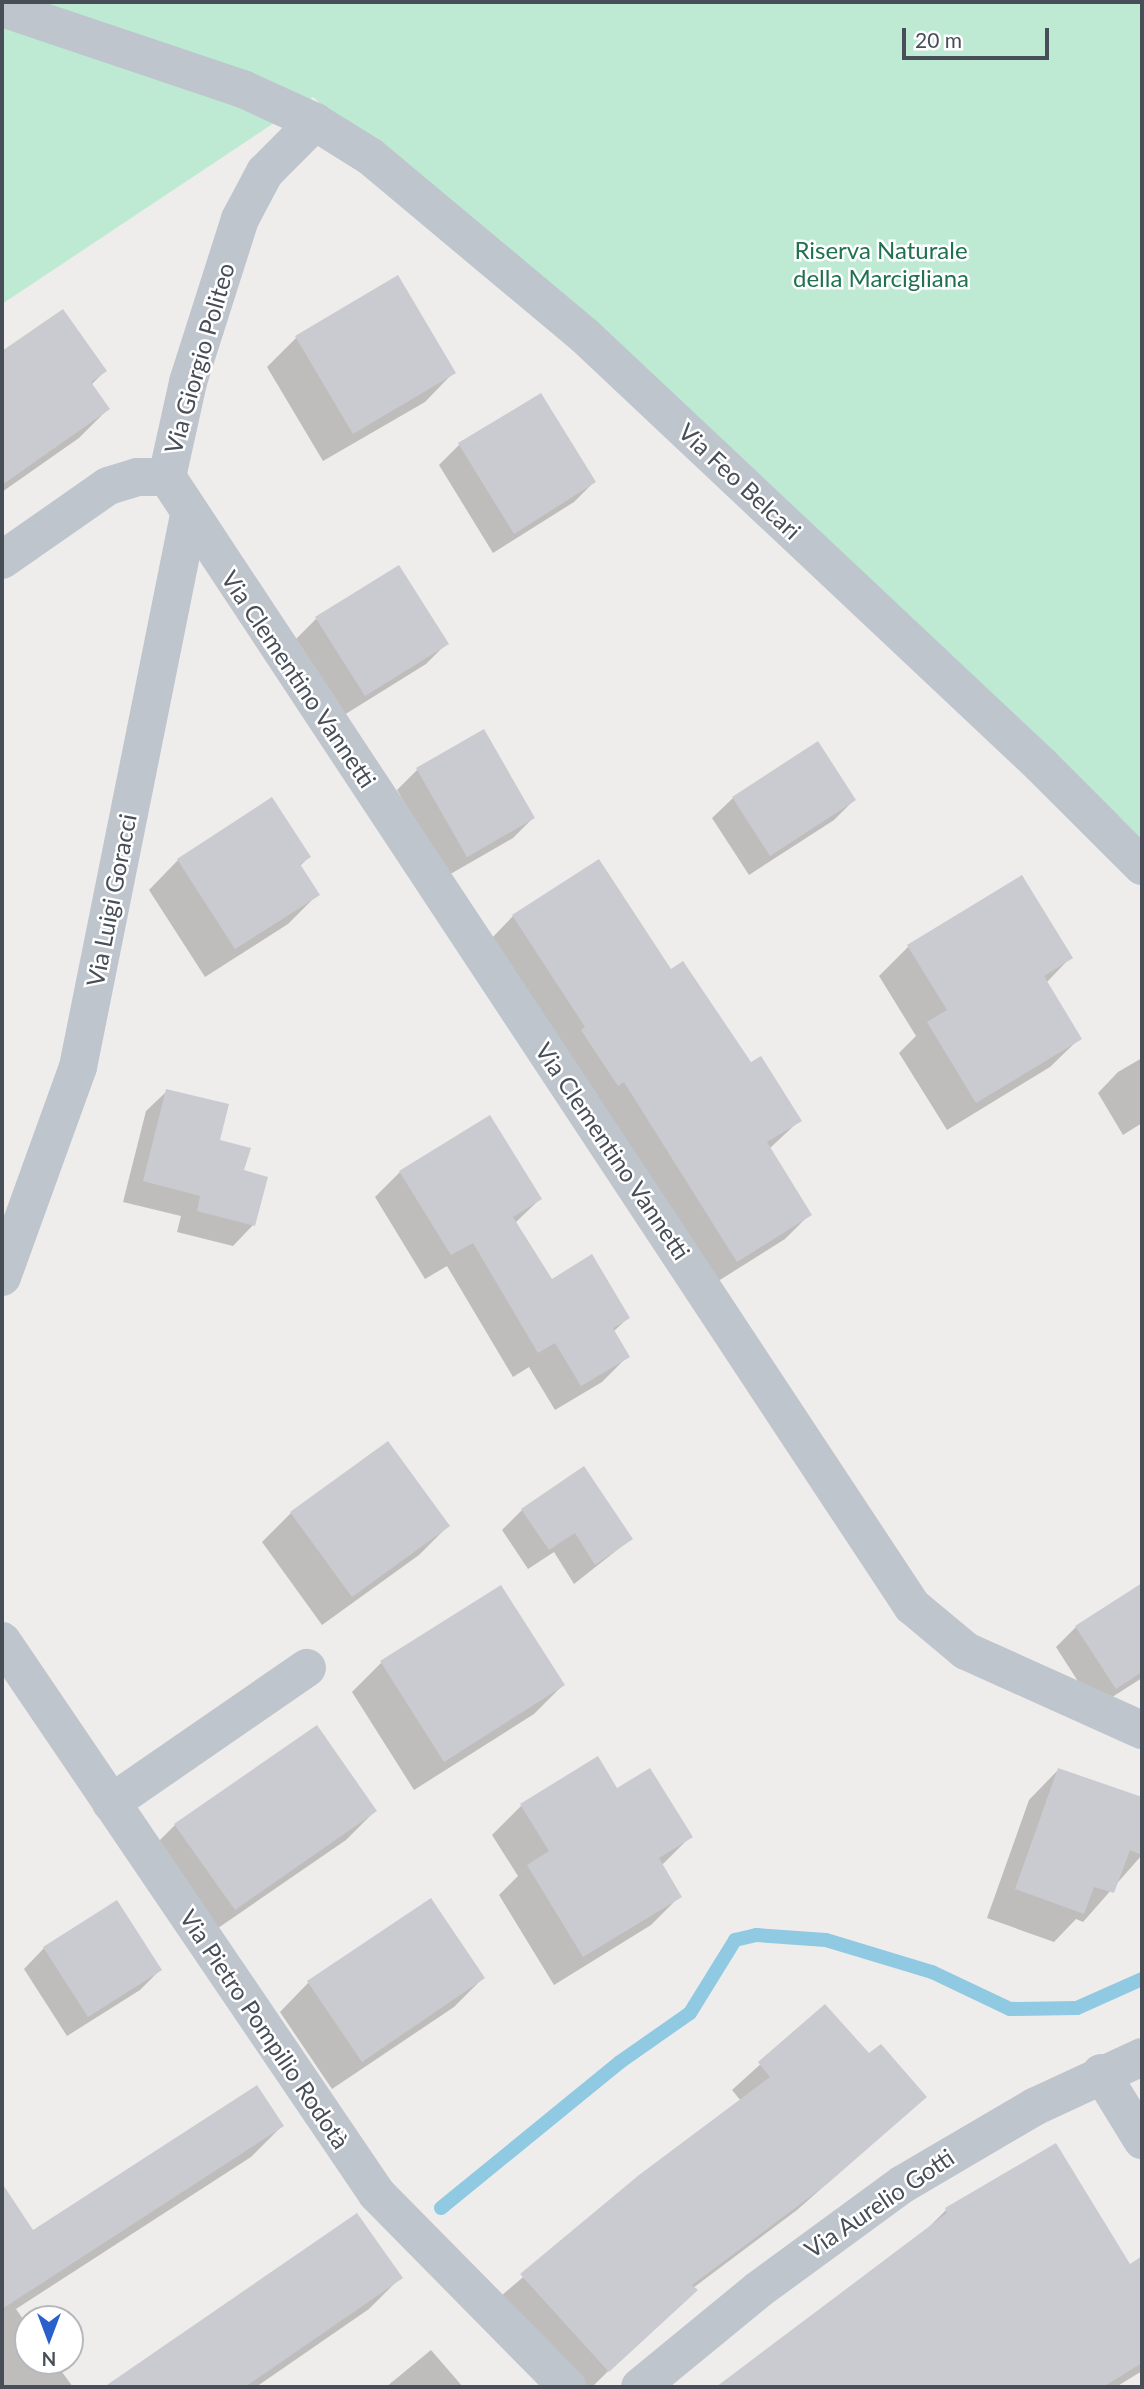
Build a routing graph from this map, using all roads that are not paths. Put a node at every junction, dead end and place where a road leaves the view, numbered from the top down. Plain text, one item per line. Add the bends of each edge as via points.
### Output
1 (2, 8) edge
2 (315, 122) junction
3 (167, 477) junction
4 (189, 515) junction
5 (2, 560) edge
6 (1142, 866) edge
7 (2, 1277) edge
8 (2, 1641) edge
9 (307, 1668) dead end
10 (1142, 1730) edge
11 (111, 1802) junction
12 (1142, 2057) edge
13 (1101, 2073) junction
14 (1142, 2140) edge
15 (566, 2387) edge
16 (640, 2387) edge

1 - 2 street, Via Feo Belcari via 243,89
2 - 3 street, Via Giorgio Politeo via 265,172 240,219 188,382
2 - 6 street, Via Feo Belcari via 371,157 585,336 1041,765
3 - 4 street, Via Clementino Vannetti
3 - 5 street, Via Giorgio Politeo via 137,478 108,486
4 - 7 street, Via Luigi Goracci via 78,1067
4 - 10 street, Via Clementino Vannetti via 912,1606 966,1651
8 - 11 street, Via Pietro Pompilio Rodotà
9 - 11 street
11 - 15 street, Via Pietro Pompilio Rodotà via 377,2194
12 - 13 street, Via Aurelio Gotti
13 - 14 street
13 - 16 street, Via Aurelio Gotti via 968,2144 839,2227

